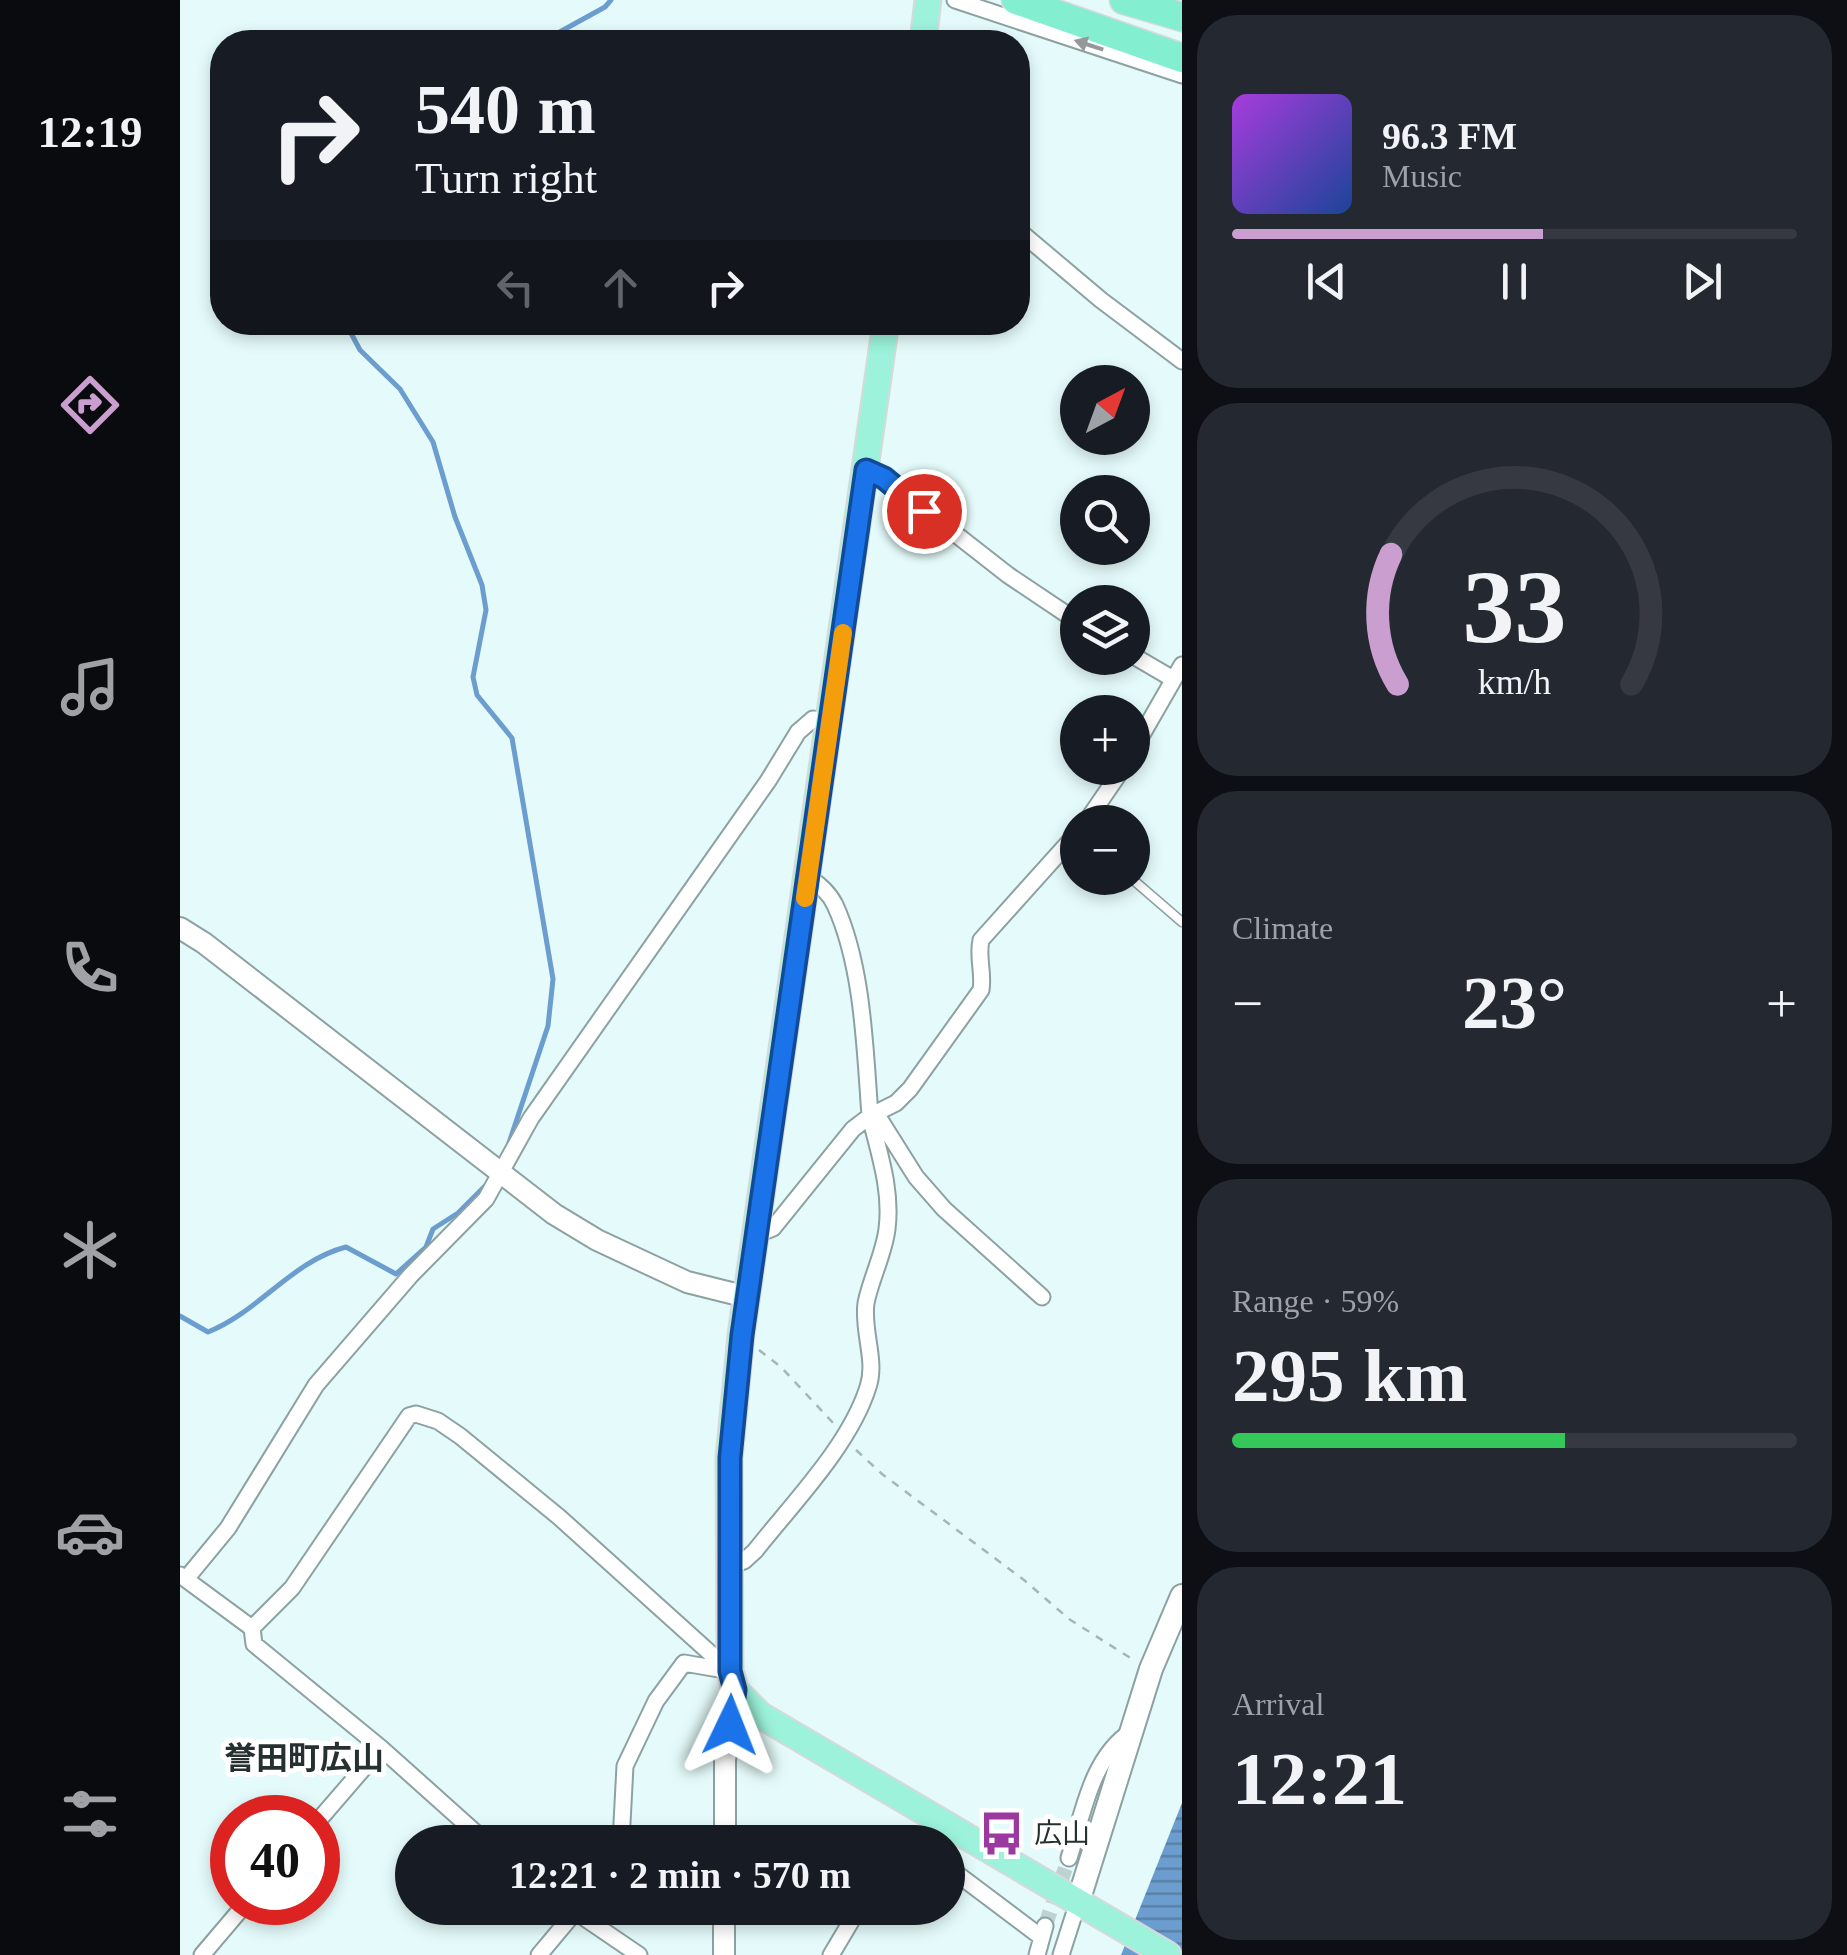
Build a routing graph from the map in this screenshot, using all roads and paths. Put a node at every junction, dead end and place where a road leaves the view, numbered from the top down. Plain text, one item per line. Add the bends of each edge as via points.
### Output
1 (928, 0) edge
2 (955, 0) edge
3 (1016, 0) edge
4 (1124, 0) edge
5 (1182, 16) edge
6 (924, 30) edge
7 (1182, 58) edge
8 (1182, 74) edge
9 (1030, 240) edge
10 (884, 335) edge
11 (1182, 360) edge
12 (866, 470) junction
13 (1060, 610) edge
14 (1150, 662) edge
15 (1177, 672) edge
16 (1150, 720) edge
17 (830, 722) junction
18 (1060, 852) edge
19 (808, 877) junction
20 (1150, 894) edge
21 (180, 917) edge
22 (1182, 922) edge
23 (180, 928) edge
24 (204, 943) junction
25 (873, 1115) junction
26 (496, 1172) junction
27 (756, 1235) junction
28 (1042, 1296) dead end
29 (747, 1297) junction
30 (742, 1335) junction
31 (842, 1438) junction
32 (729, 1566) junction
33 (182, 1577) edge
34 (1182, 1596) edge
35 (252, 1628) junction
36 (1151, 1668) junction
37 (733, 1681) junction
38 (1132, 1731) junction
39 (381, 1748) junction
40 (340, 1796) edge
41 (467, 1825) edge
42 (622, 1825) edge
43 (725, 1825) edge
44 (1069, 1858) tunnel mouth
45 (965, 1879) edge
46 (1078, 1902) junction
47 (227, 1925) edge
48 (563, 1925) edge
49 (597, 1925) edge
50 (724, 1925) edge
51 (849, 1925) edge
52 (202, 1955) edge
53 (538, 1955) edge
54 (639, 1955) edge
55 (724, 1955) edge
56 (831, 1955) edge
57 (1038, 1955) edge
58 (1062, 1955) edge
59 (1168, 1955) edge

1 - 6 highway
8 -> 2 street
3 - 7 highway
4 - 5 highway
9 - 11 street
10 - 12 highway
12 - 13 street
12 - 17 highway
14 - 15 street
15 - 16 street
17 - 19 highway
17 - 26 street via 813,720 798,732
18 - 25 street via 981,940 981,990 910,1090
19 - 25 street via 834,904 850,957
19 - 27 highway
20 - 22 lane
21 - 24 street
23 - 24 street
24 - 26 street
25 - 27 street via 853,1129 774,1228
25 - 28 street via 944,1209
25 - 31 street via 886,1178 887,1231 866,1303 869,1386
26 - 29 street via 638,1261
26 - 33 street via 486,1199 316,1385 228,1528
27 - 29 highway
29 - 30 highway
30 - 31 path
30 - 32 highway via 730,1458
31 - 32 street via 755,1551
31 - 36 path via 1069,1619
32 - 37 highway
33 - 35 street
34 - 36 main road
35 - 37 street via 292,1588 383,1450 416,1414 438,1421 559,1517
35 - 39 street via 254,1644
36 - 38 main road
37 - 42 street via 684,1662 656,1701 625,1766
37 - 43 street
37 - 46 highway via 760,1715
38 - 44 street via 1101,1762
38 - 46 main road
39 - 40 street
39 - 41 street
45 - 57 street via 1043,1932
46 - 58 street
46 - 59 highway
47 - 52 street
48 - 53 street
49 - 54 street
50 - 55 street
51 - 56 street

